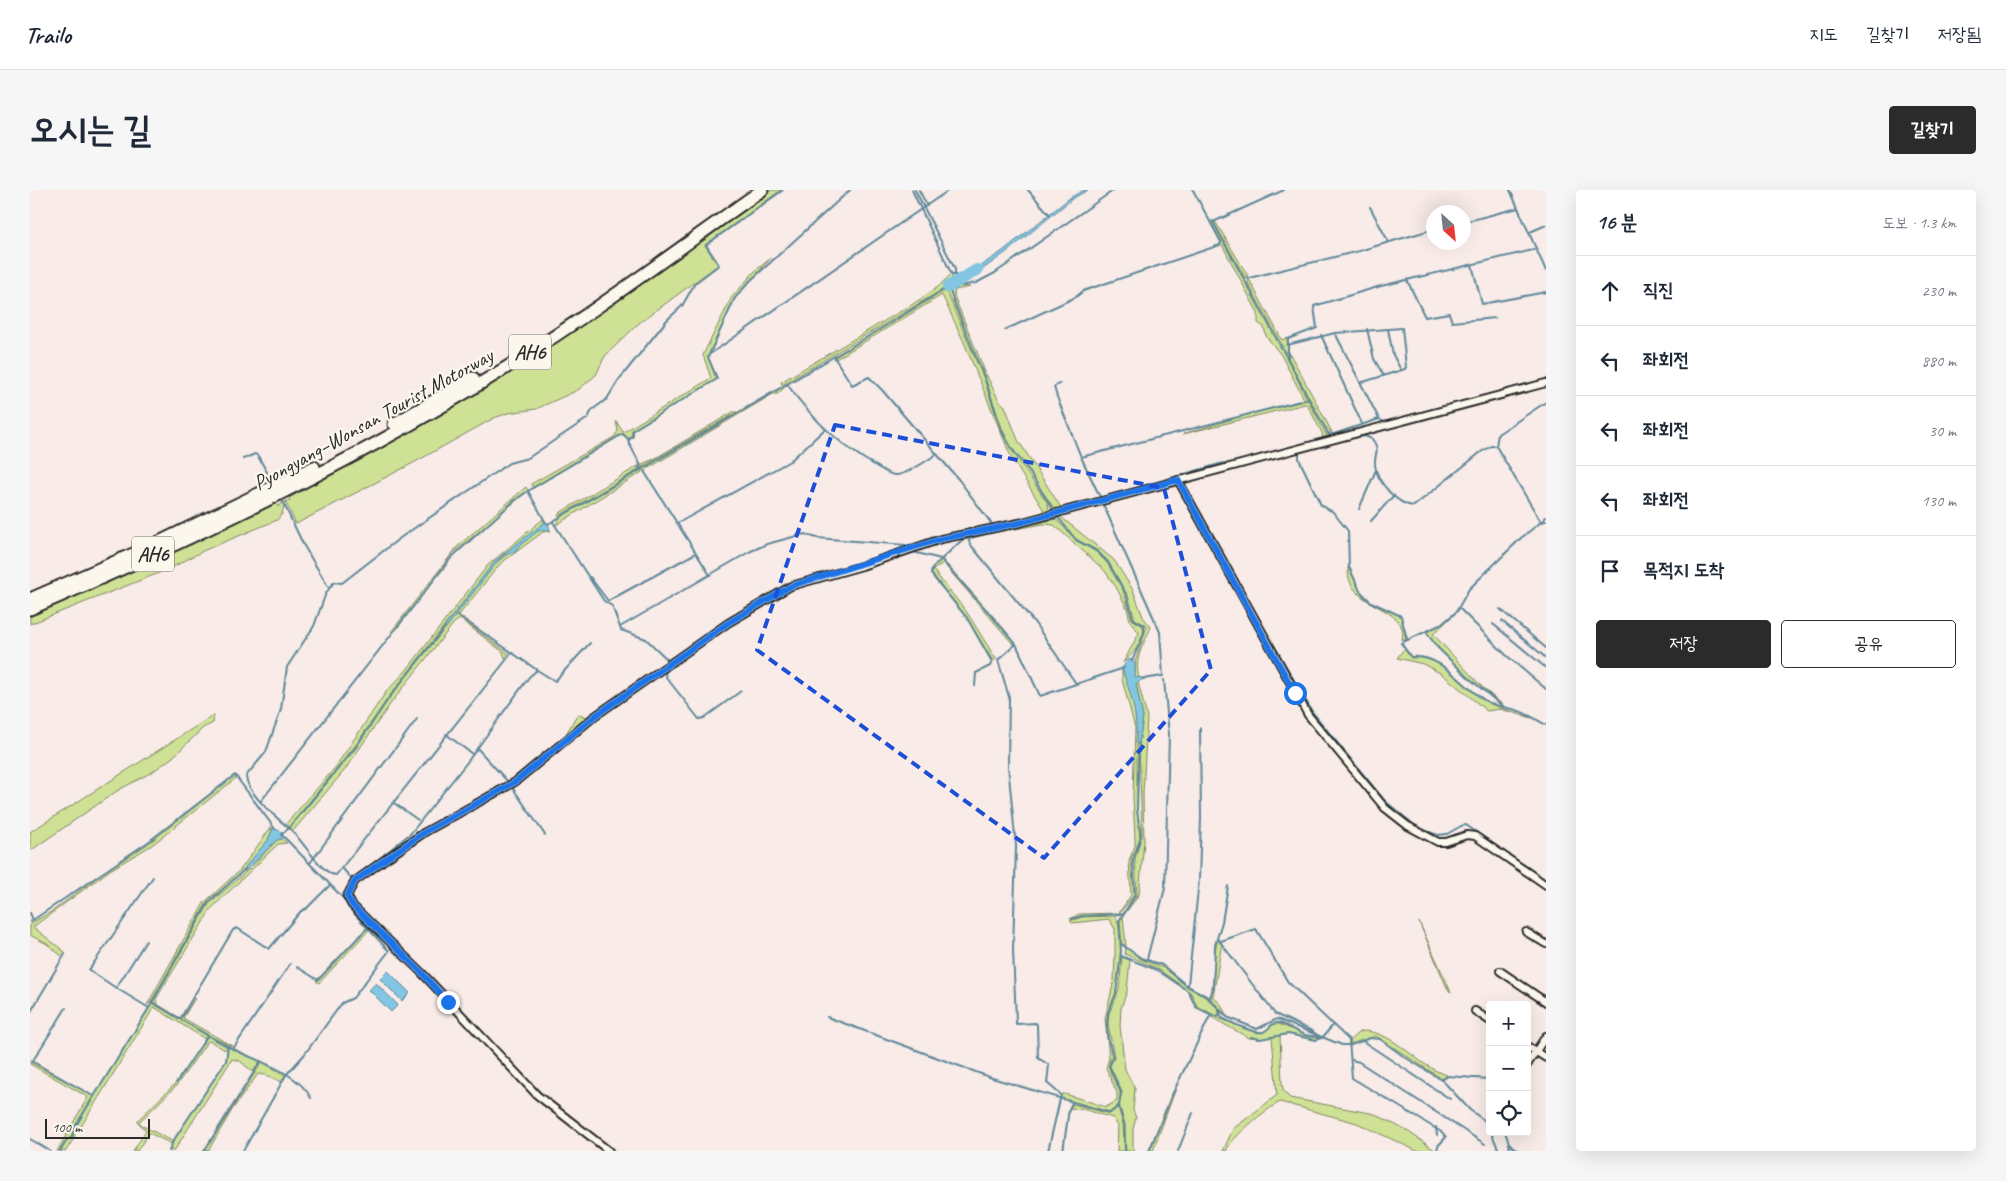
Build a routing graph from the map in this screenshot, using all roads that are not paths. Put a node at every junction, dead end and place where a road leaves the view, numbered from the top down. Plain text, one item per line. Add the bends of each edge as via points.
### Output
1 (750, 190) edge
2 (762, 190) edge
3 (1546, 383) edge
4 (1178, 480) junction
5 (277, 491) junction
6 (30, 599) edge
7 (30, 609) edge
8 (1546, 885) edge
9 (1526, 932) dead end
10 (1546, 944) edge
11 (1500, 971) dead end
12 (1546, 1002) edge
13 (1475, 1011) dead end
14 (1486, 1018) edge
15 (1546, 1036) edge
16 (1531, 1049) edge
17 (1536, 1052) junction
18 (1546, 1058) edge
19 (1531, 1059) edge
20 (608, 1151) edge

1 - 5 highway via 573,316 493,367
2 - 5 highway, Pyongyang–Wonsan Tourist Motorway / AH6 via 578,321 505,368 423,417
3 - 4 street
4 - 8 street via 1308,715 1385,808 1408,826 1438,842 1475,836
4 - 20 street via 1019,523 941,539 791,586 728,623 595,716 515,782 425,832 355,881 347,896 352,905 422,973 537,1095
5 - 6 highway
5 - 7 highway, Pyongyang–Wonsan Tourist Motorway / AH6 via 88,585
9 - 10 street
11 - 12 street
13 - 14 street
15 - 17 street
16 - 17 street
17 - 18 street
17 - 19 street

